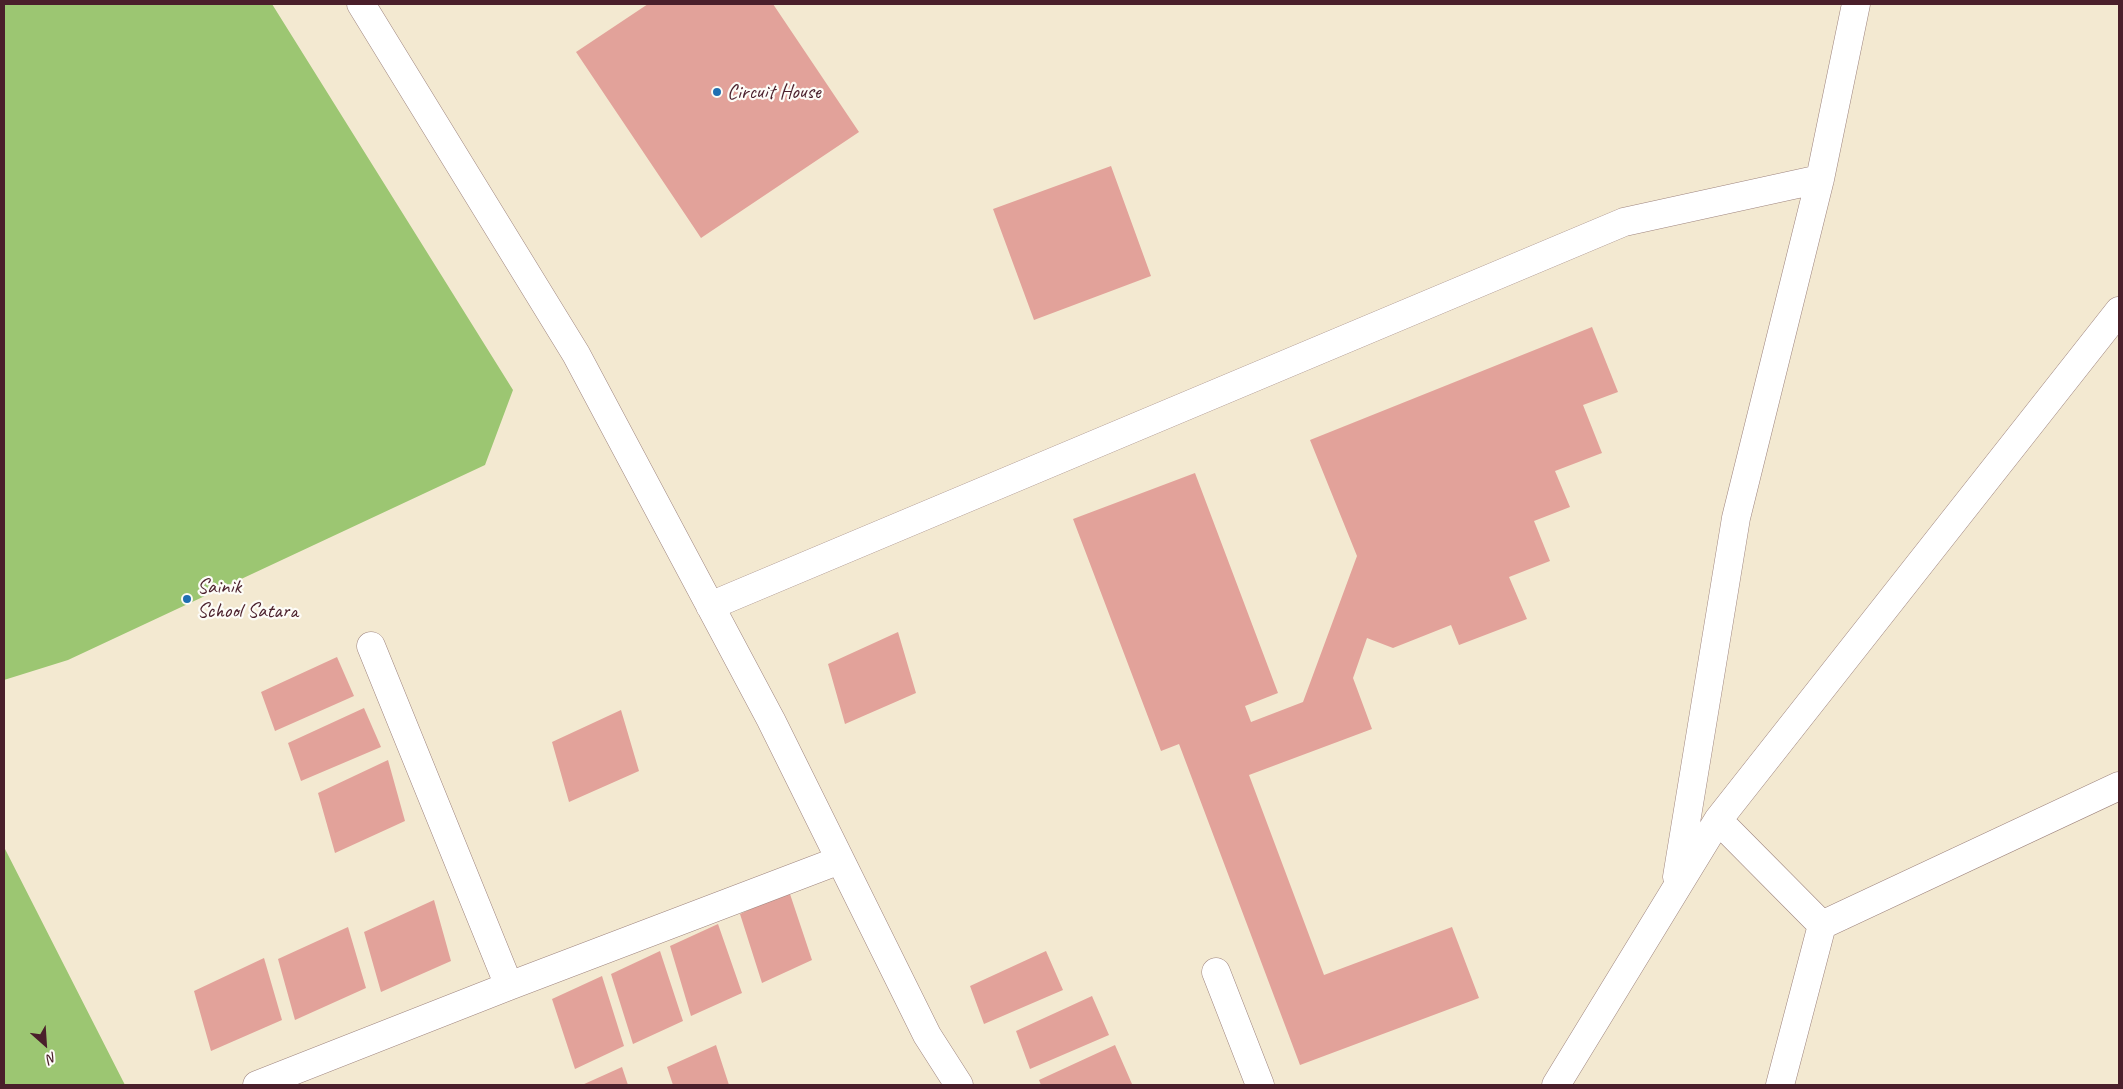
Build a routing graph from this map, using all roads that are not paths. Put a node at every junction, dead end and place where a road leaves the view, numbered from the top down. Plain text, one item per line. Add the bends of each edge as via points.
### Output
1 (361, 4) edge
2 (1856, 4) edge
3 (1820, 179) junction
4 (2119, 311) edge
5 (710, 606) junction
6 (371, 646) dead end
7 (2119, 786) edge
8 (1718, 820) junction
9 (840, 860) junction
10 (1674, 891) junction
11 (1822, 925) junction
12 (1216, 972) dead end
13 (509, 986) junction
14 (257, 1085) edge
15 (960, 1085) edge
16 (1260, 1085) edge
17 (1556, 1085) edge
18 (1780, 1085) edge

1 - 5 street via 576,354
2 - 3 street
3 - 5 street via 1624,222
3 - 10 street via 1736,518
4 - 8 street
5 - 9 street
6 - 13 street
7 - 11 street
8 - 10 street
8 - 11 street
9 - 13 street
9 - 15 street via 927,1035
10 - 17 street
11 - 18 street
12 - 16 street
13 - 14 street

